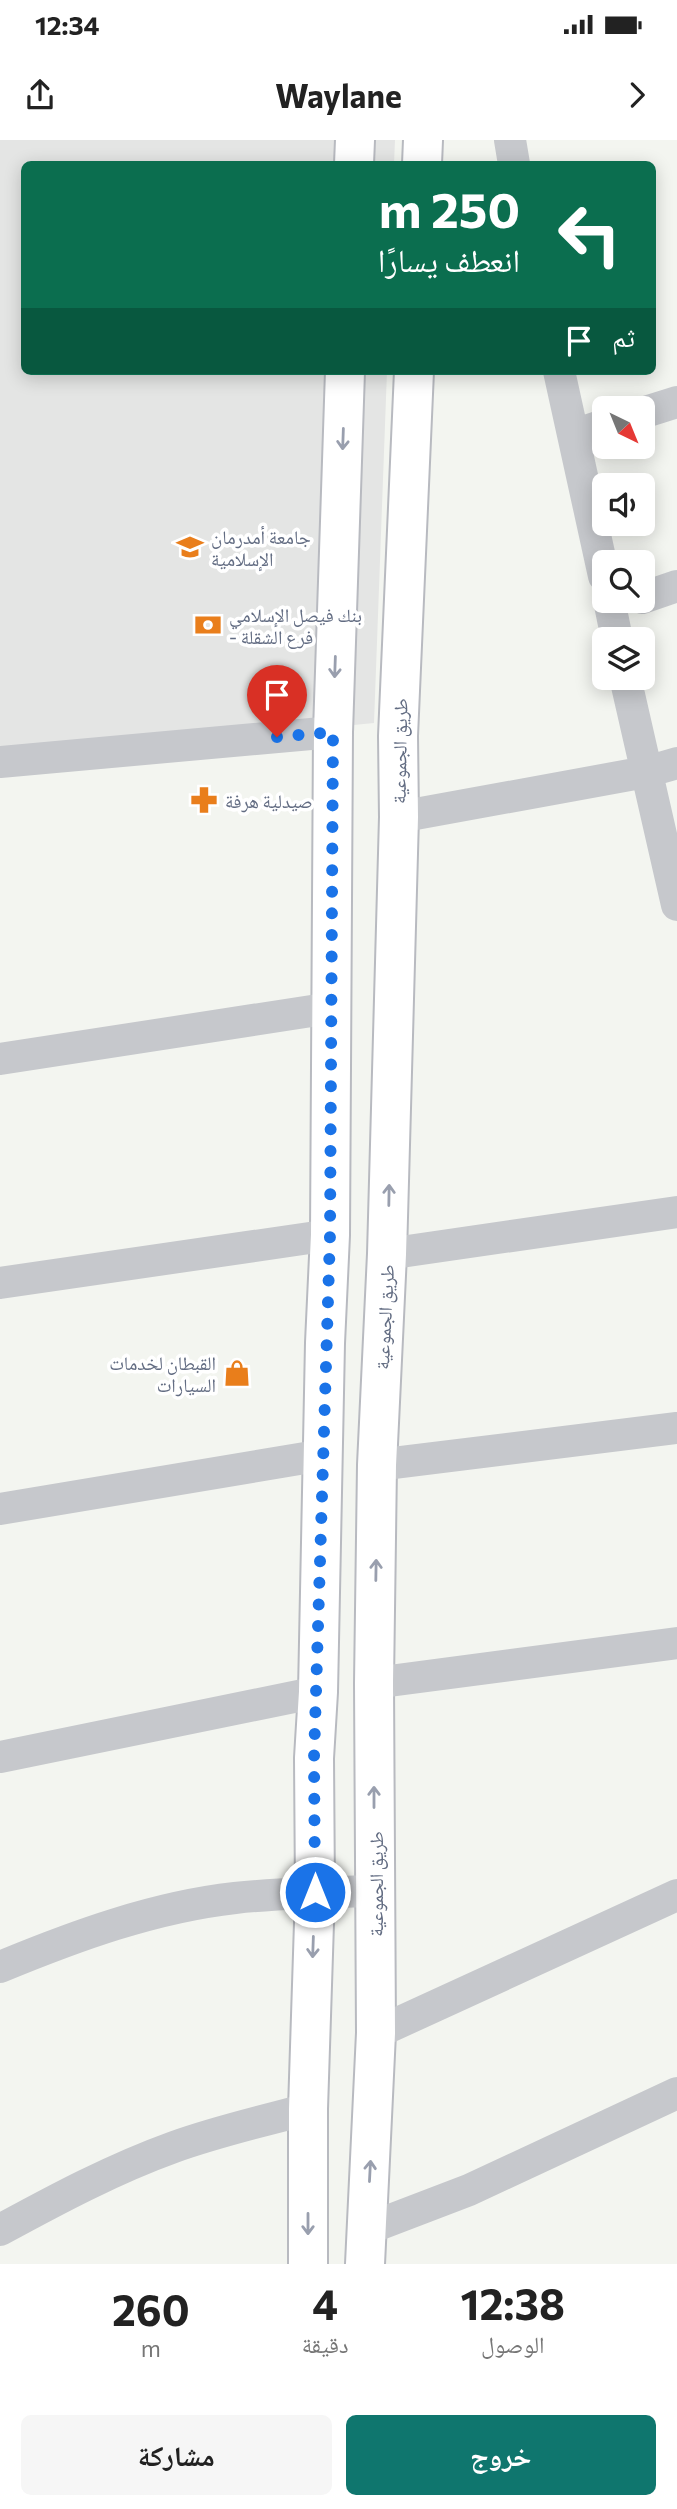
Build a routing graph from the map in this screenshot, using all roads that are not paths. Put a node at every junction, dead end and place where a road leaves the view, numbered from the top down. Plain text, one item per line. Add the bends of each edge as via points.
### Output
1 (355, 140) edge
2 (423, 140) edge
3 (510, 140) edge
4 (354, 161) edge
5 (422, 161) edge
6 (514, 161) edge
7 (345, 375) edge
8 (414, 375) edge
9 (560, 375) edge
10 (677, 402) edge
11 (655, 409) edge
12 (592, 429) edge
13 (574, 435) junction
14 (598, 550) edge
15 (677, 586) edge
16 (655, 594) edge
17 (628, 690) edge
18 (333, 732) junction
19 (0, 762) edge
20 (677, 763) edge
21 (646, 772) junction
22 (399, 817) junction
23 (677, 905) edge
24 (331, 1008) junction
25 (0, 1059) edge
26 (677, 1212) edge
27 (330, 1235) junction
28 (387, 1254) junction
29 (0, 1283) edge
30 (677, 1428) edge
31 (323, 1455) junction
32 (377, 1465) junction
33 (0, 1509) edge
34 (677, 1643) edge
35 (374, 1684) junction
36 (318, 1692) junction
37 (0, 1757) edge
38 (374, 1891) junction
39 (315, 1892) junction
40 (677, 1895) edge
41 (0, 1967) edge
42 (376, 2033) junction
43 (677, 2093) edge
44 (308, 2109) junction
45 (0, 2230) edge
46 (366, 2246) edge
47 (307, 2264) edge

1 - 4 main road
2 - 5 main road
3 - 6 street
7 -> 18 main road
8 - 22 main road, طريق الجموعية via 398,736
9 - 13 street
10 - 11 street
12 - 13 street
13 - 14 street
15 - 16 street
17 - 21 street
18 - 19 street
18 - 24 main road
20 - 21 street
21 - 22 street
21 - 23 street
28 -> 22 main road, طريق الجموعية
24 - 25 street
24 - 27 main road
26 - 28 street
27 - 29 street
27 - 31 main road
28 - 32 main road, طريق الجموعية
30 - 32 street
31 - 33 street
31 - 36 main road
35 -> 32 main road, طريق الجموعية
34 - 35 street
38 -> 35 main road, طريق الجموعية
36 - 37 street
36 - 39 main road
38 - 39 street
38 - 42 main road, طريق الجموعية
39 - 41 street via 234,1898 174,1909
39 -> 44 main road
40 - 42 street
46 -> 42 main road, طريق الجموعية
43 - 46 street via 469,2190
44 - 45 street via 174,2147 71,2191
44 -> 47 main road

